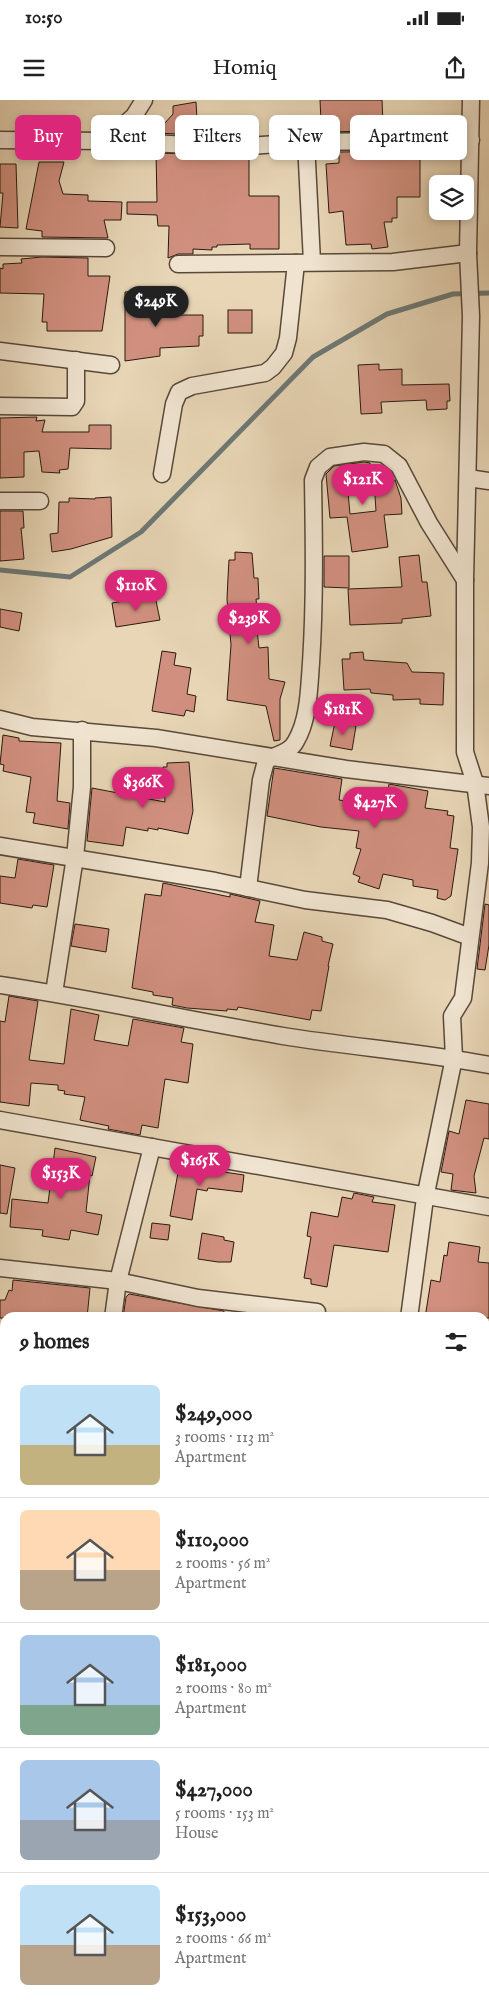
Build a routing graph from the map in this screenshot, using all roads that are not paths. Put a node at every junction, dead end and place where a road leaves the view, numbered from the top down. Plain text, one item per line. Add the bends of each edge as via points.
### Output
1 (144, 100) edge
2 (470, 100) edge
3 (135, 115) edge
4 (0, 140) edge
5 (471, 140) junction
6 (91, 141) edge
7 (340, 142) edge
8 (165, 144) edge
9 (269, 145) edge
10 (307, 160) edge
11 (0, 247) edge
12 (106, 248) dead end
13 (468, 253) junction
14 (312, 262) junction
15 (296, 263) junction
16 (178, 264) dead end
17 (0, 351) edge
18 (76, 360) junction
19 (111, 365) dead end
20 (0, 406) edge
21 (162, 474) dead end
22 (468, 478) junction
23 (489, 481) edge
24 (0, 501) edge
25 (40, 501) dead end
26 (465, 580) junction
27 (0, 719) edge
28 (82, 730) junction
29 (274, 756) junction
30 (482, 785) edge
31 (0, 846) edge
32 (75, 857) junction
33 (248, 888) junction
34 (470, 938) junction
35 (0, 985) edge
36 (54, 993) junction
37 (454, 1058) junction
38 (489, 1065) edge
39 (0, 1120) edge
40 (152, 1147) junction
41 (425, 1198) junction
42 (489, 1208) edge
43 (0, 1268) edge
44 (118, 1281) junction
45 (114, 1312) edge
46 (317, 1312) dead end
47 (410, 1312) edge

1 - 3 street
2 - 5 street
4 - 6 street
5 - 7 street
5 - 13 street
8 - 9 street via 234,147
10 - 14 street
11 - 12 street
13 - 14 street via 393,262
13 - 22 street via 471,316
14 - 15 street
15 - 16 street
15 - 21 street via 284,354 265,373 192,386 179,392
17 - 18 street
18 - 19 street
18 - 20 street via 76,401 72,407
22 - 23 street
22 - 26 street
24 - 25 street
26 - 29 street via 429,523 399,466 384,454 364,452 330,457 318,467 313,480 313,623 308,695 296,741 289,751
26 - 30 street via 465,752
27 - 28 street via 32,727
28 - 29 street
28 - 32 street via 82,787
29 - 30 street via 346,769
29 - 33 street via 266,761 261,780
30 - 34 street via 480,863
31 - 32 street
32 - 33 street
32 - 36 street
33 - 34 street via 306,900 387,910
34 - 37 street via 463,998 452,1016
35 - 36 street
36 - 37 street via 284,1036
37 - 38 street
37 - 41 street
39 - 40 street
40 - 41 street
40 - 44 street
41 - 42 street
41 - 47 street
43 - 44 street
44 - 45 street
44 - 46 street via 198,1298

